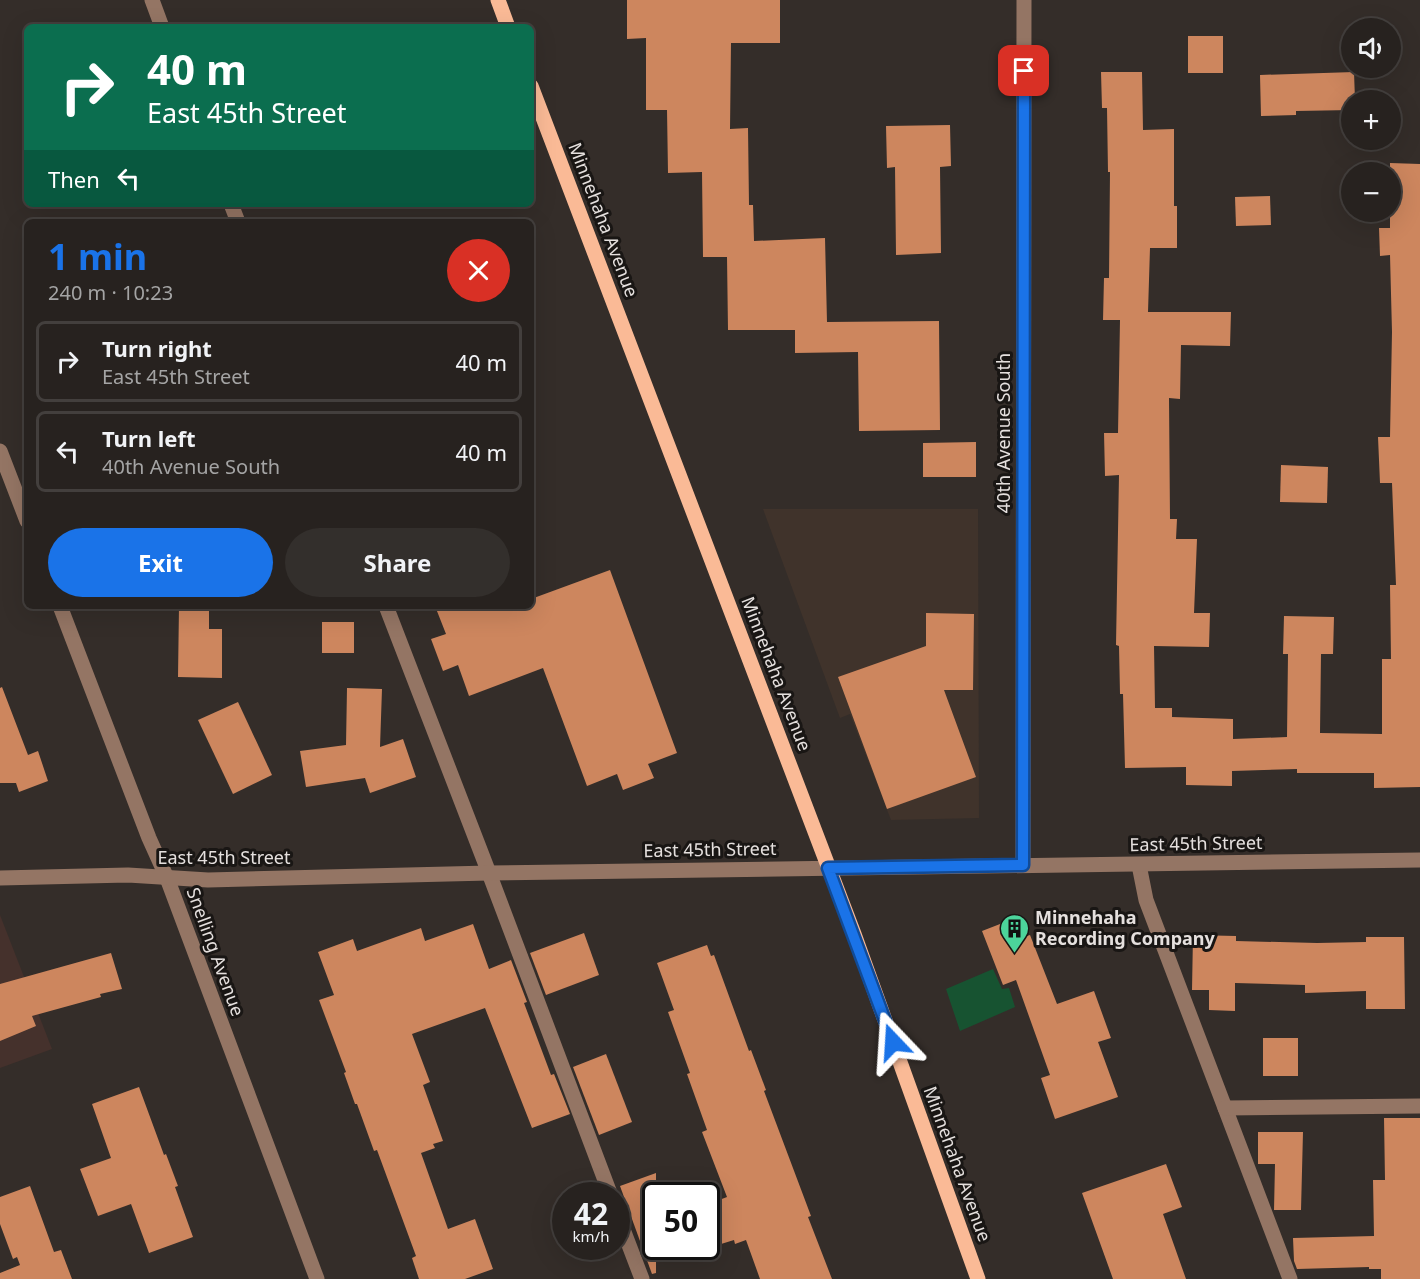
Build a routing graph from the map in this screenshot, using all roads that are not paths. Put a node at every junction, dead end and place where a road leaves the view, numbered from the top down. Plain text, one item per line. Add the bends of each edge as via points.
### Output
1 (152, 0) edge
2 (498, 0) edge
3 (1024, 0) edge
4 (161, 24) edge
5 (507, 24) edge
6 (534, 94) edge
7 (0, 451) edge
8 (24, 513) edge
9 (61, 609) edge
10 (387, 609) edge
11 (1420, 860) edge
12 (1023, 865) junction
13 (1138, 865) junction
14 (828, 868) junction
15 (489, 873) junction
16 (0, 878) edge
17 (167, 878) junction
18 (1420, 1106) edge
19 (1225, 1108) junction
20 (606, 1182) edge
21 (630, 1248) edge
22 (317, 1279) edge
23 (642, 1279) edge
24 (978, 1279) edge
25 (1290, 1279) edge

1 - 4 street
2 - 5 main road
3 - 12 street, 40th Avenue South
6 - 14 main road, Minnehaha Avenue
7 - 8 street
9 - 17 street, Snelling Avenue
10 - 15 street
11 - 13 street, East 45th Street
12 - 13 street, East 45th Street
12 - 14 street, East 45th Street
13 - 19 street via 1146,900
14 - 15 street, East 45th Street
14 - 24 main road, Minnehaha Avenue
15 - 17 street, East 45th Street
15 - 20 street
16 - 17 street, East 45th Street
17 - 22 street, Snelling Avenue
18 - 19 street
19 - 25 street
21 - 23 street

